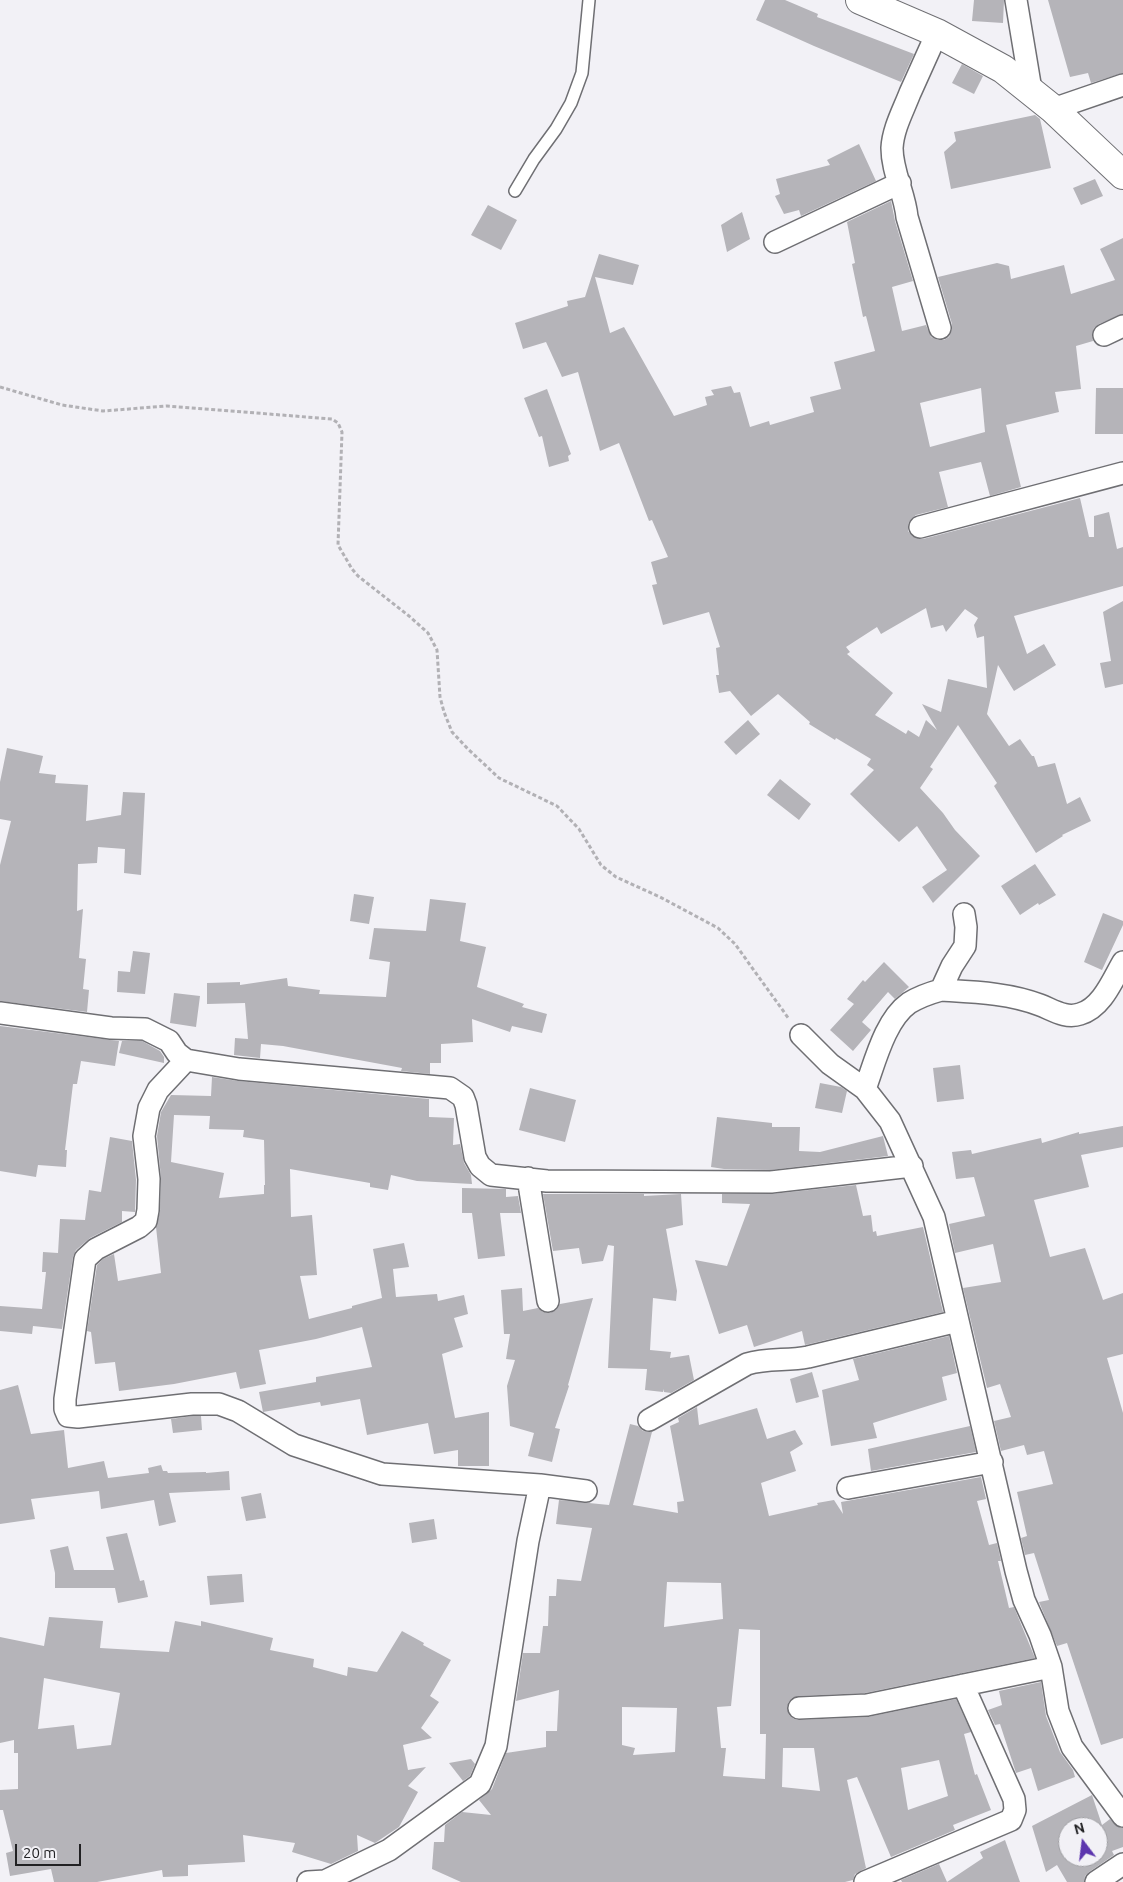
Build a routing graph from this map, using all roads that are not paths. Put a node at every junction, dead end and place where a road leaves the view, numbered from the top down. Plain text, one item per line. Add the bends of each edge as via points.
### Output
1 (589, 0) edge
2 (860, 0) edge
3 (1016, 0) edge
4 (937, 33) junction
5 (1123, 85) edge
6 (1031, 90) junction
7 (1053, 109) junction
8 (1122, 172) edge
9 (900, 183) junction
10 (515, 191) dead end
11 (775, 242) dead end
12 (1123, 326) edge
13 (940, 328) dead end
14 (1104, 335) dead end
15 (1123, 473) edge
16 (920, 526) dead end
17 (964, 914) dead end
18 (1123, 962) edge
19 (941, 990) junction
20 (0, 1013) edge
21 (801, 1034) road end
22 (186, 1060) junction
23 (865, 1088) junction
24 (912, 1166) junction
25 (528, 1178) junction
26 (548, 1301) dead end
27 (958, 1321) junction
28 (649, 1420) dead end
29 (992, 1462) junction
30 (540, 1485) junction
31 (848, 1488) dead end
32 (586, 1491) dead end
33 (1051, 1668) junction
34 (963, 1685) junction
35 (799, 1708) dead end
36 (1123, 1816) edge
37 (1123, 1864) edge
38 (308, 1882) edge
39 (865, 1882) edge
40 (1096, 1882) edge

1 - 10 lane via 582,73 571,102
2 - 4 street
3 - 6 street
4 - 6 street via 1003,69
4 - 9 street via 900,116 893,140 893,158
5 - 7 street
6 - 7 street
7 - 8 street
9 - 11 street
9 - 13 street
12 - 14 street
15 - 16 street
17 - 19 street via 965,946
18 - 19 street via 1102,997 1091,1008 1068,1016 1038,1004 989,993
19 - 23 street via 923,995 896,1016 886,1032
20 - 22 street via 111,1028 145,1029 169,1041
21 - 23 street via 830,1064
22 - 25 street via 239,1069 456,1090 466,1104 475,1157 480,1166 491,1175
22 - 30 street via 158,1090 149,1108 144,1136 149,1179 146,1221 139,1228 96,1249 85,1259 65,1399 68,1416 219,1404 238,1411 294,1445 382,1474
23 - 24 street via 890,1121
24 - 25 street via 771,1182 547,1181
24 - 27 street via 934,1217
25 - 26 street
27 - 28 street via 795,1360 762,1359 747,1364
27 - 29 street
29 - 31 street
29 - 33 street via 1024,1600
30 - 32 street
30 - 38 street via 528,1541 496,1746 480,1784 389,1850 325,1881
33 - 34 street
33 - 36 street via 1058,1711 1072,1747
34 - 35 street via 867,1705
34 - 39 street via 1014,1799 1013,1815 1010,1820
37 - 40 street

